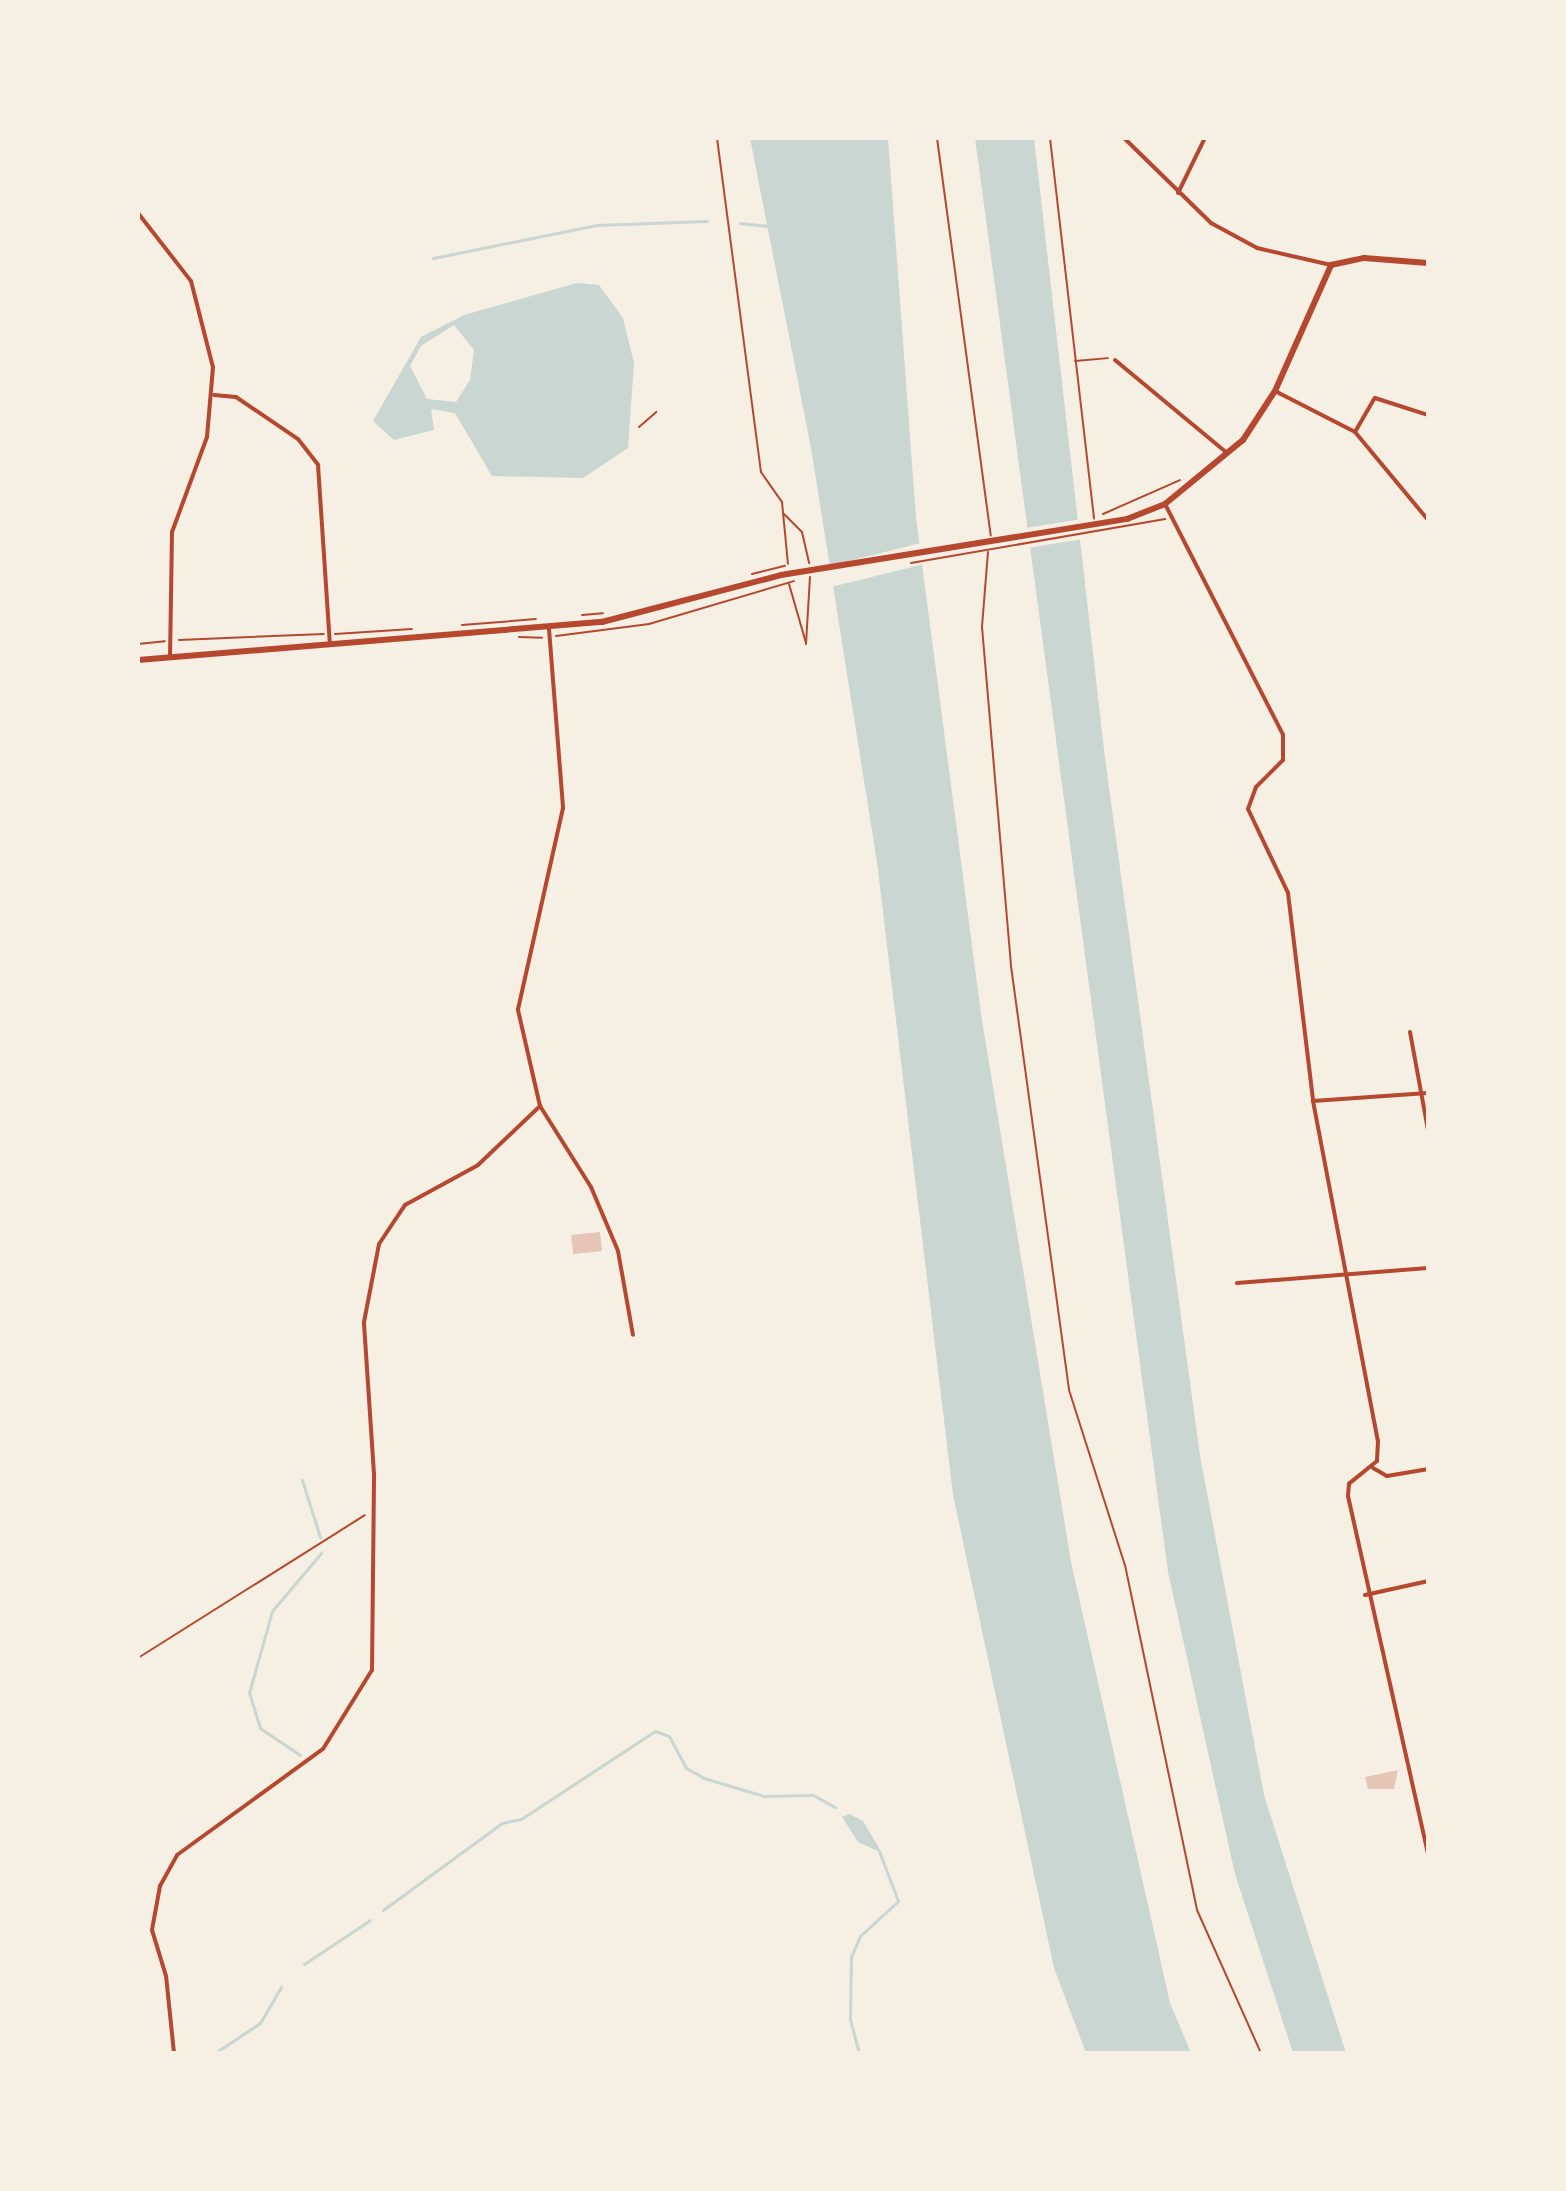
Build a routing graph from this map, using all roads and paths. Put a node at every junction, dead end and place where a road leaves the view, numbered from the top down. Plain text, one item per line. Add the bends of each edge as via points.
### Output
1 (717, 138) edge
2 (937, 138) edge
3 (1050, 138) edge
4 (1124, 138) edge
5 (1205, 138) edge
6 (1178, 194) junction
7 (138, 213) edge
8 (1428, 263) edge
9 (1331, 265) junction
10 (1115, 360) joint
11 (1073, 361) junction
12 (1275, 391) junction
13 (214, 395) junction
14 (656, 412) dead end
15 (1428, 415) edge
16 (639, 427) dead end
17 (1355, 432) junction
18 (1229, 455) junction
19 (1205, 476) junction
20 (1165, 504) junction
21 (1171, 517) junction
22 (1428, 520) edge
23 (1092, 526) junction
24 (991, 535) dead end
25 (1007, 544) junction
26 (959, 552) junction
27 (988, 552) junction
28 (737, 578) dead end
29 (789, 584) dead end
30 (617, 611) dead end
31 (568, 617) dead end
32 (538, 619) dead end
33 (517, 620) dead end
34 (549, 629) junction
35 (330, 644) junction
36 (806, 644) dead end
37 (170, 657) junction
38 (138, 660) edge
39 (1410, 1032) dead end
40 (1428, 1093) edge
41 (1421, 1094) junction
42 (1313, 1101) junction
43 (540, 1106) junction
44 (1428, 1130) edge
45 (1428, 1268) edge
46 (1346, 1274) junction
47 (1237, 1283) dead end
48 (633, 1335) dead end
49 (1373, 1468) junction
50 (1428, 1469) edge
51 (373, 1504) junction
52 (1428, 1581) edge
53 (1365, 1595) junction
54 (138, 1658) edge
55 (1428, 1854) edge
56 (174, 2053) edge
57 (1261, 2053) edge

1 - 28 path via 761,472 782,502 788,566
2 - 24 lane
3 - 11 path
4 - 6 street
5 - 6 street
6 - 9 street via 1257,248
7 - 13 street via 191,281 210,343
8 - 9 main road via 1353,258
9 - 12 main road
10 - 11 path
10 - 18 street
11 - 23 path
12 - 17 street
12 - 18 main road
13 - 35 street via 236,397 298,439 318,465
13 - 37 street via 202,458 172,532
14 - 16 path
15 - 17 street via 1375,398
17 - 22 street
18 - 19 main road
19 - 20 main road
19 - 23 path via 1193,474
20 - 21 street
20 - 23 main road
21 - 23 path
21 - 42 street via 1283,735 1283,760 1256,787 1248,809 1288,893
23 - 25 main road
23 - 25 path
25 - 26 main road
25 - 27 path
26 - 27 path
26 - 34 main road via 795,572 639,616
27 - 57 path via 982,627 1011,966 1069,1390 1125,1565 1197,1910
29 - 36 path
30 - 31 path
32 - 33 path
34 - 35 main road
34 - 43 street via 563,808 518,1010
35 - 37 main road
37 - 38 main road
39 - 41 street
40 - 41 street
41 - 42 street
41 - 44 street
42 - 46 street
43 - 48 street via 591,1187 618,1251
43 - 51 street via 478,1165 405,1205 379,1244 364,1322
45 - 46 street
46 - 47 street
46 - 49 street via 1378,1441
49 - 50 street via 1387,1476
49 - 53 street via 1348,1489
51 - 54 path via 336,1537
51 - 56 street via 368,1564 377,1641 357,1700 323,1749 177,1855 160,1886 152,1930 166,1976
52 - 53 street
53 - 55 street

